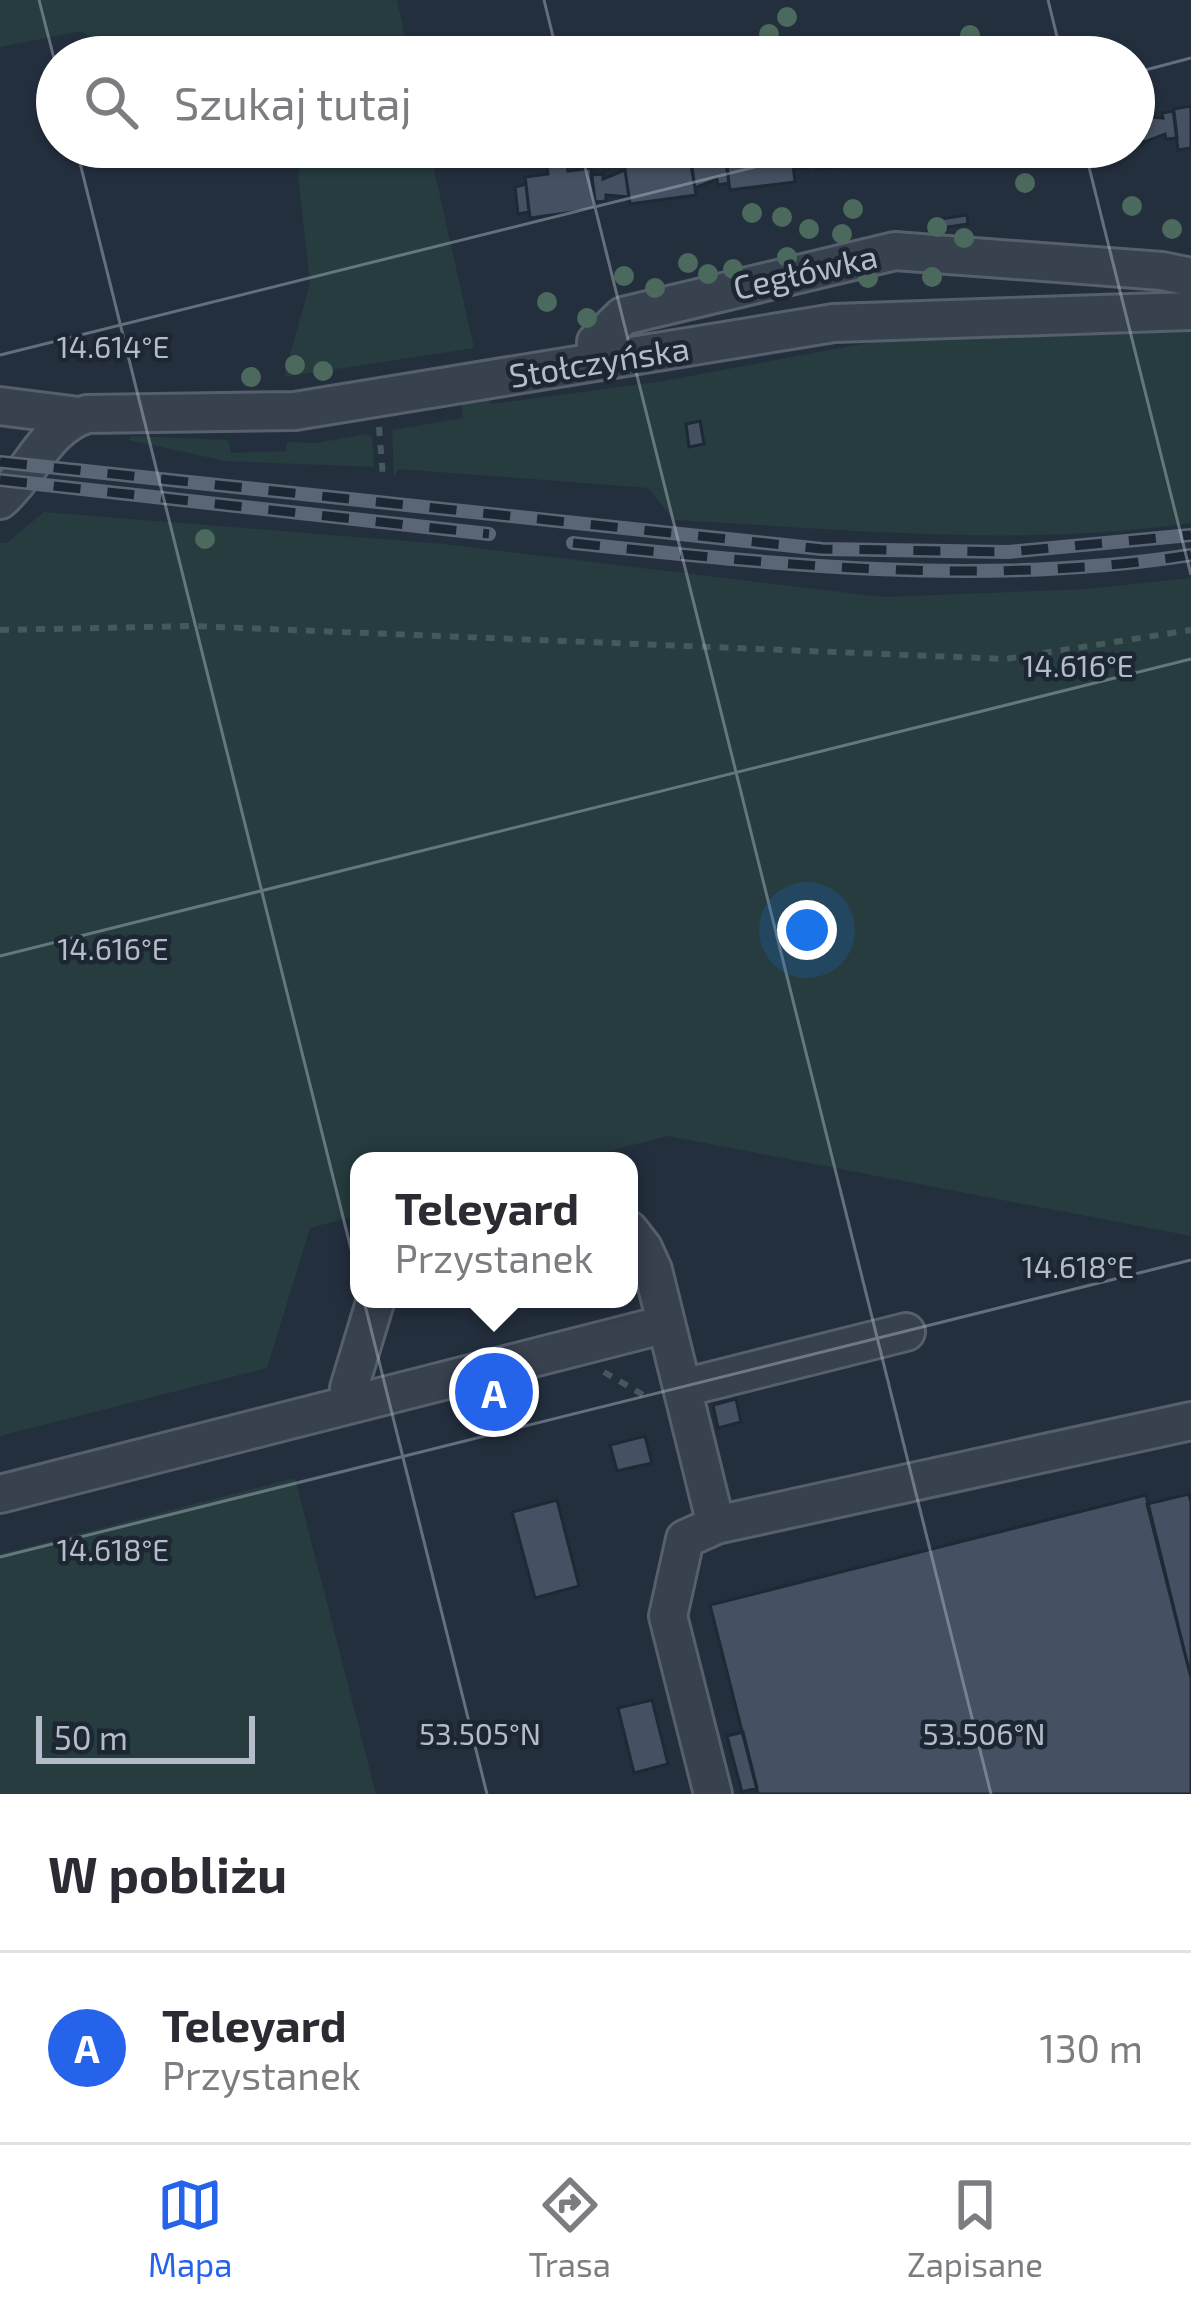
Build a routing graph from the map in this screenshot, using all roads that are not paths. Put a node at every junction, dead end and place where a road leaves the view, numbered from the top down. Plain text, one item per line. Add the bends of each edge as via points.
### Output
1 (1191, 277) edge
2 (1191, 311) edge
3 (597, 362) junction
4 (0, 406) edge
5 (79, 416) junction
6 (0, 500) edge
7 (638, 1242) edge
8 (373, 1308) edge
9 (666, 1324) junction
10 (906, 1332) dead end
11 (683, 1388) junction
12 (351, 1404) junction
13 (1191, 1420) edge
14 (0, 1494) edge
15 (716, 1526) junction
16 (713, 1794) edge

1 - 3 street, Cegłówka via 895,251 623,316 596,342
2 - 3 street, Stołczyńska via 868,320
3 - 5 street, Stołczyńska via 280,413
4 - 5 street, Stołczyńska
5 - 6 street via 58,428
7 - 9 street
8 - 12 street
9 - 11 street
9 - 12 street
10 - 11 street
11 - 15 street
12 - 14 street
13 - 15 street
15 - 16 street via 685,1539 668,1616

